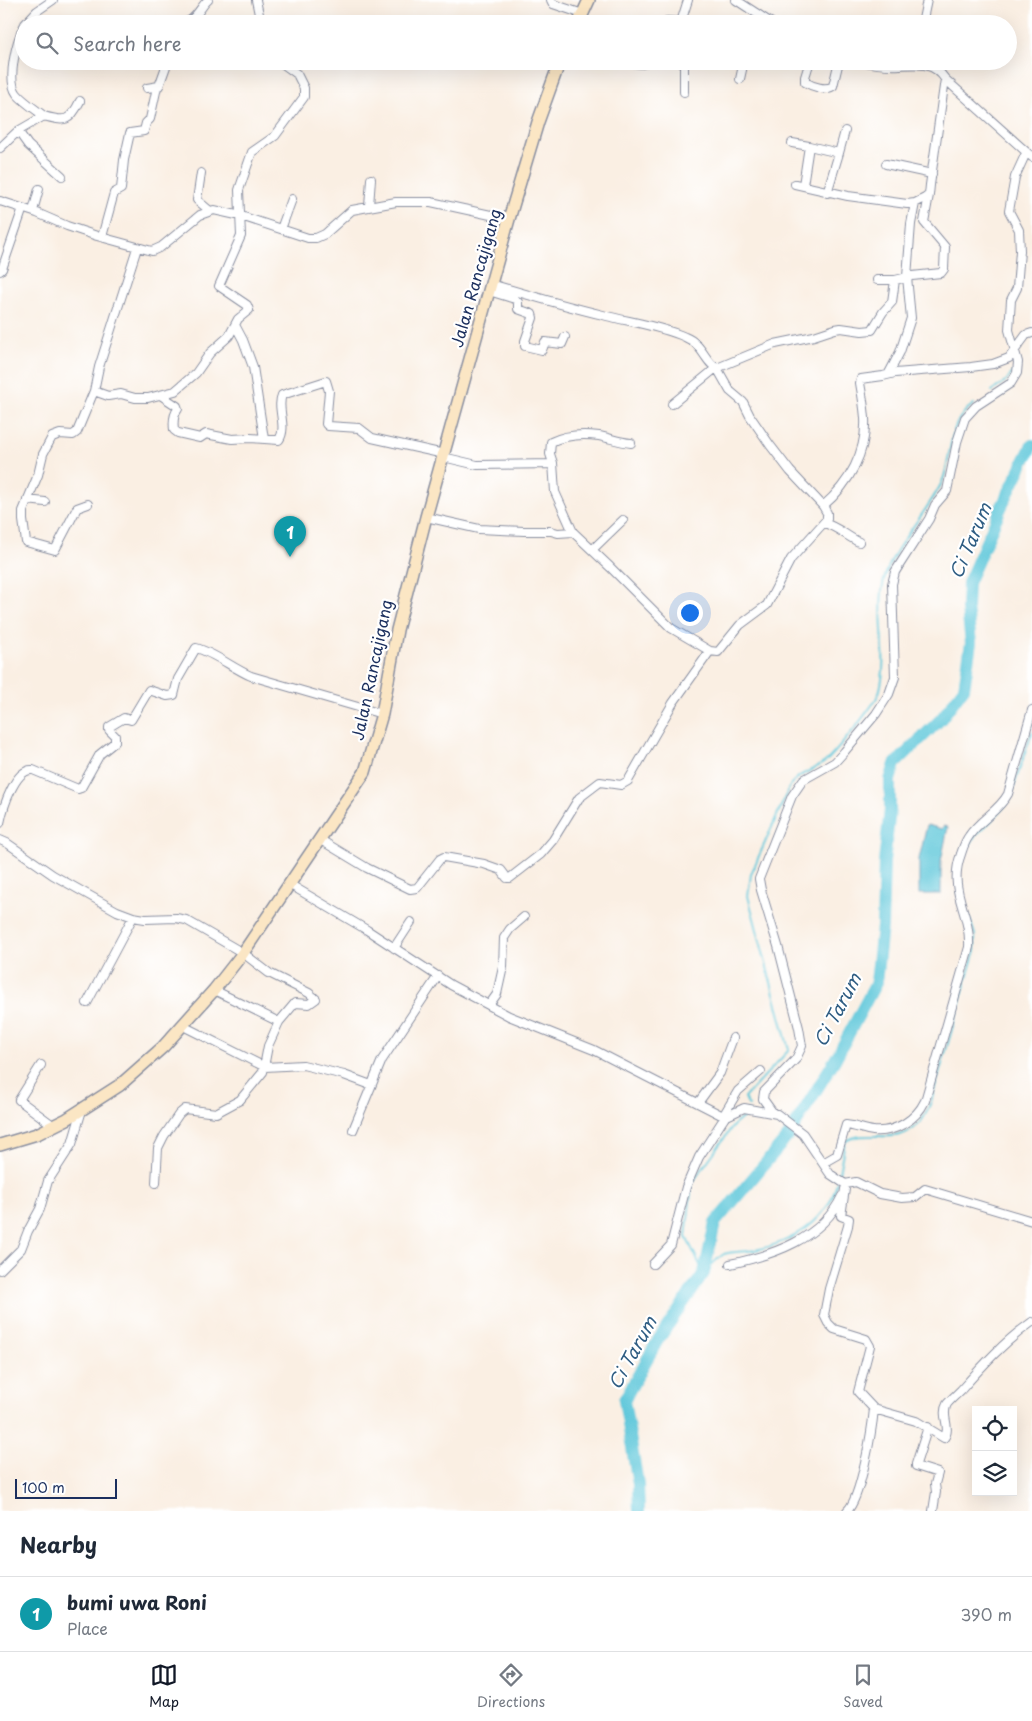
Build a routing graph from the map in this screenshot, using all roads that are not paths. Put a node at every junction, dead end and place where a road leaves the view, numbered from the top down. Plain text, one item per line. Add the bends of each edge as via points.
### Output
1 (54, 0) edge
2 (208, 0) edge
3 (256, 0) edge
4 (551, 0) edge
5 (589, 0) edge
6 (688, 0) edge
7 (736, 0) edge
8 (927, 0) edge
9 (33, 15) edge
10 (194, 15) edge
11 (259, 15) edge
12 (573, 15) edge
13 (582, 15) edge
14 (685, 15) edge
15 (759, 15) edge
16 (924, 15) edge
17 (15, 51) edge
18 (165, 70) edge
19 (292, 70) edge
20 (557, 70) edge
21 (684, 70) edge
22 (742, 70) edge
23 (807, 70) edge
24 (837, 70) edge
25 (936, 70) edge
26 (740, 79) dead end
27 (945, 79) junction
28 (158, 87) junction
29 (148, 88) dead end
30 (684, 92) dead end
31 (80, 101) dead end
32 (44, 116) junction
33 (18, 131) junction
34 (845, 131) dead end
35 (792, 143) dead end
36 (809, 146) junction
37 (0, 148) edge
38 (839, 153) junction
39 (1029, 155) edge
40 (886, 164) dead end
41 (201, 173) dead end
42 (932, 174) junction
43 (62, 176) dead end
44 (371, 179) dead end
45 (40, 189) dead end
46 (827, 192) junction
47 (928, 195) junction
48 (292, 199) dead end
49 (0, 201) edge
50 (915, 203) junction
51 (369, 206) junction
52 (23, 208) junction
53 (210, 210) junction
54 (33, 211) junction
55 (241, 216) junction
56 (510, 218) junction
57 (281, 229) junction
58 (102, 237) junction
59 (137, 248) junction
60 (0, 271) edge
61 (907, 276) junction
62 (877, 280) dead end
63 (895, 280) junction
64 (490, 287) junction
65 (235, 325) junction
66 (1032, 333) edge
67 (565, 337) dead end
68 (1015, 354) junction
69 (717, 368) junction
70 (890, 374) junction
71 (94, 391) junction
72 (162, 396) junction
73 (672, 404) dead end
74 (264, 439) junction
75 (631, 443) dead end
76 (443, 456) junction
77 (553, 464) junction
78 (27, 500) junction
79 (45, 502) dead end
80 (88, 504) dead end
81 (823, 506) junction
82 (426, 517) junction
83 (622, 520) dead end
84 (824, 523) junction
85 (573, 532) junction
86 (859, 542) dead end
87 (592, 550) junction
88 (710, 652) junction
89 (1032, 710) edge
90 (382, 714) junction
91 (0, 823) edge
92 (0, 840) edge
93 (319, 840) junction
94 (289, 884) junction
95 (524, 916) dead end
96 (133, 917) junction
97 (411, 922) dead end
98 (394, 948) junction
99 (243, 953) junction
100 (438, 976) junction
101 (214, 990) junction
102 (87, 1002) dead end
103 (489, 1005) junction
104 (279, 1022) junction
105 (183, 1026) junction
106 (733, 1038) dead end
107 (41, 1065) dead end
108 (264, 1067) junction
109 (761, 1071) dead end
110 (371, 1085) junction
111 (698, 1103) junction
112 (82, 1110) junction
113 (773, 1113) junction
114 (724, 1117) junction
115 (54, 1126) junction
116 (353, 1130) dead end
117 (0, 1145) edge
118 (823, 1163) junction
119 (156, 1183) dead end
120 (844, 1185) junction
121 (1032, 1221) edge
122 (653, 1264) dead end
123 (730, 1264) dead end
124 (0, 1270) edge
125 (1032, 1322) edge
126 (874, 1409) junction
127 (928, 1428) junction
128 (847, 1511) edge
129 (932, 1511) edge

1 - 9 street
2 - 10 street
3 - 11 street
4 - 12 street
5 - 13 main road
6 - 14 street
7 - 15 street
8 - 16 street
17 - 32 street via 12,66 14,88
18 - 28 street
19 - 55 street via 304,88 304,97 275,136 253,151 239,186
20 - 56 main road, Jalan Rancajigang
21 - 30 street
22 - 26 street
23 - 24 street via 805,82 824,89 833,86
25 - 27 street
27 - 39 street
27 - 42 street
28 - 29 street
28 - 58 street via 144,131 130,133 121,189 114,193
31 - 32 street via 65,119
32 - 33 street
33 - 37 street
33 - 43 street via 28,145
34 - 38 street
35 - 36 street
36 - 38 street
36 - 46 street via 799,185
38 - 46 street
39 - 68 street via 1015,177 1009,211 1019,228 1020,251 1017,288 1010,303 1009,334
40 - 42 street
41 - 53 street via 197,200
42 - 47 street
44 - 51 street
45 - 54 street
46 - 50 street via 894,204
47 - 50 street
47 - 61 street via 924,222 945,247 944,269 939,275
48 - 57 street
49 - 52 street
50 - 61 street
51 - 56 street via 421,201
51 - 57 street via 352,210 332,229 311,238
52 - 54 street
52 - 60 street
53 - 55 street
53 - 59 street via 157,249
54 - 58 street
55 - 57 street
55 - 65 street via 241,236 219,286 249,308
56 - 64 main road, Jalan Rancajigang
58 - 59 street
59 - 71 street
61 - 63 street
61 - 70 street via 911,318
62 - 63 street
63 - 69 street via 892,302 872,330 835,329 762,348
64 - 67 street via 515,299 518,309 532,314 525,346 542,350 545,342 562,344
64 - 69 street via 677,333 695,342
64 - 76 main road, Jalan Rancajigang
65 - 72 street via 231,334 210,353 192,377 175,391
65 - 74 street via 253,367
66 - 68 street via 1026,335
68 - 70 street via 993,364
68 - 113 street via 1018,370 1011,383 976,406 965,418 947,491 935,505 895,572 892,584 895,677 889,694 844,752 834,762 803,780 792,796 760,879 802,1046 796,1059 764,1092 763,1099
69 - 73 street
69 - 81 street via 770,445
70 - 81 street via 860,380 865,417 862,447 850,477
71 - 72 street via 108,396 123,394 135,398
71 - 78 street via 76,433 52,437
72 - 74 street via 177,406 173,417 174,430 178,432 200,438 206,434 232,439
74 - 76 street via 282,438 282,395 326,381 329,391 328,426 358,428 372,438
75 - 77 street via 600,436 556,440 550,444
76 - 77 street via 477,465
76 - 82 main road, Jalan Rancajigang
77 - 85 street via 555,492
78 - 79 street
78 - 80 street via 23,515 26,542 54,550 77,508
81 - 84 street via 828,515
82 - 85 street via 480,529
82 - 90 main road, Jalan Rancajigang via 397,630
83 - 87 street
84 - 86 street
84 - 88 street via 791,559 767,605 740,625 718,652
85 - 87 street
87 - 88 street via 671,628
88 - 93 street via 673,703 629,779 621,784 600,782 579,798 553,840 531,863 510,878 484,864 444,857 417,888 410,889
89 - 118 street via 1006,798 969,835 957,864 956,884 969,934 969,948 925,1101 913,1118 896,1128 876,1131 850,1125 837,1155
90 - 91 street via 252,676 196,648 181,673 174,695 149,690 130,720 124,718 109,727 116,736 115,742 99,756 81,788 27,770 9,793
90 - 93 main road, Jalan Rancajigang via 364,772
92 - 96 street via 53,875
93 - 94 main road, Jalan Rancajigang
94 - 98 street
94 - 99 main road, Jalan Rancajigang
95 - 103 street via 504,938 503,967 497,994
96 - 99 street via 183,919
96 - 102 street
97 - 98 street
98 - 100 street
99 - 101 main road, Jalan Rancajigang
99 - 104 street via 269,973 315,998 311,1004 295,1003
100 - 103 street
100 - 110 street via 385,1055
101 - 104 street
101 - 105 main road, Jalan Rancajigang
103 - 111 street via 594,1050
104 - 108 street via 268,1046
105 - 108 street
105 - 112 main road, Jalan Rancajigang via 138,1071
106 - 111 street via 720,1073
107 - 115 street via 18,1099
108 - 110 street via 303,1065
108 - 119 street via 240,1100 218,1112 184,1110 158,1148
109 - 114 street via 738,1091
110 - 116 street
111 - 114 street
112 - 115 main road, Jalan Rancajigang
112 - 124 street via 72,1144 48,1181 40,1209 21,1249
113 - 114 street via 744,1108
113 - 118 street via 803,1134
114 - 122 street via 686,1187 671,1245
115 - 117 main road, Jalan Rancajigang
118 - 120 street
120 - 121 street via 856,1182 880,1194 902,1198 915,1197 925,1189
120 - 123 street via 834,1208 814,1231 760,1258
120 - 126 street via 841,1216 849,1219 824,1316 834,1329 869,1342 858,1392
125 - 127 street via 1014,1334 948,1404 945,1413 948,1428 944,1437
126 - 127 street via 916,1421
126 - 128 street via 870,1444 854,1502
127 - 129 street via 916,1466 938,1473

